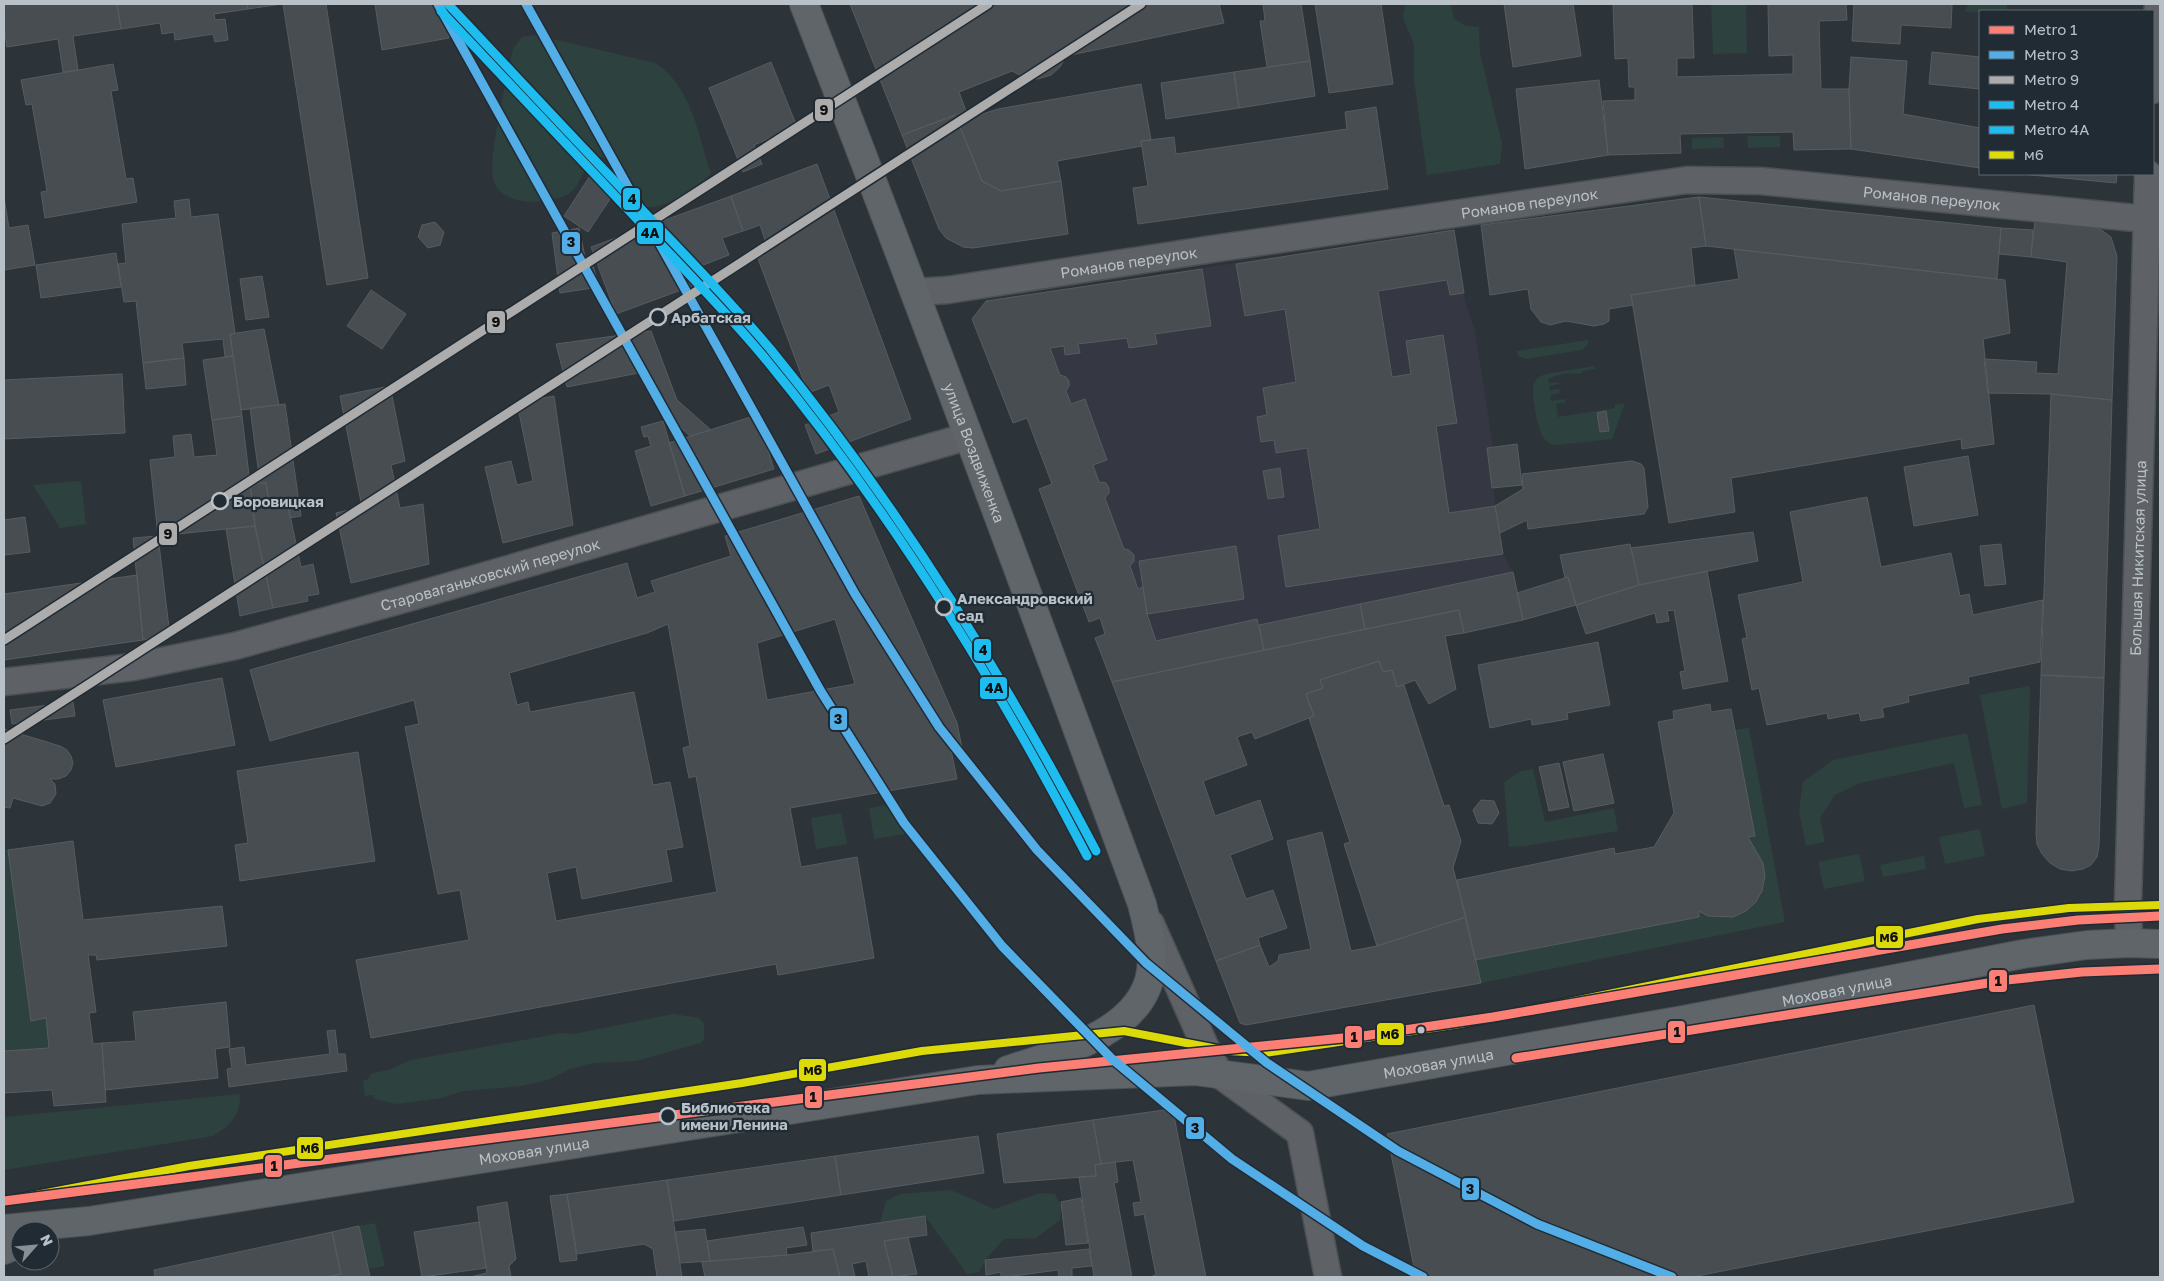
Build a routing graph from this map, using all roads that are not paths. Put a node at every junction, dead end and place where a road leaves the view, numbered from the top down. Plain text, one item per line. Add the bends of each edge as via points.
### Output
1 (804, 4) edge
2 (2158, 4) edge
3 (2154, 73) edge
4 (2148, 175) edge
5 (2145, 219) junction
6 (916, 292) junction
7 (969, 436) junction
8 (4, 682) edge
9 (1142, 904) junction
10 (2129, 943) junction
11 (2160, 944) edge
12 (1100, 1035) joint
13 (1220, 1075) junction
14 (978, 1080) junction
15 (89, 1221) junction
16 (4, 1229) edge
17 (60, 1231) edge
18 (1328, 1277) edge

1 - 6 main road, улица Воздвиженка
2 - 3 street
4 - 5 street, Большая Никитская улица
5 - 6 street, Романов переулок via 1761,181 1688,180
5 - 10 street, Большая Никитская улица
6 - 7 main road, улица Воздвиженка
7 - 8 street, Староваганьковский переулок via 235,646 133,667
7 - 9 main road, улица Воздвиженка
9 - 12 main road, улица Воздвиженка via 1150,944 1151,971 1145,993 1131,1013
9 - 13 street, улица Воздвиженка
10 - 11 main road, Моховая улица
10 - 13 main road, Моховая улица via 2023,954 1683,1020 1308,1086
12 - 14 main road, Моховая улица
13 - 14 main road, Моховая улица via 1195,1071
13 - 18 street, улица Воздвиженка via 1300,1133
14 - 15 main road, Моховая улица
15 - 16 main road
15 - 17 main road

